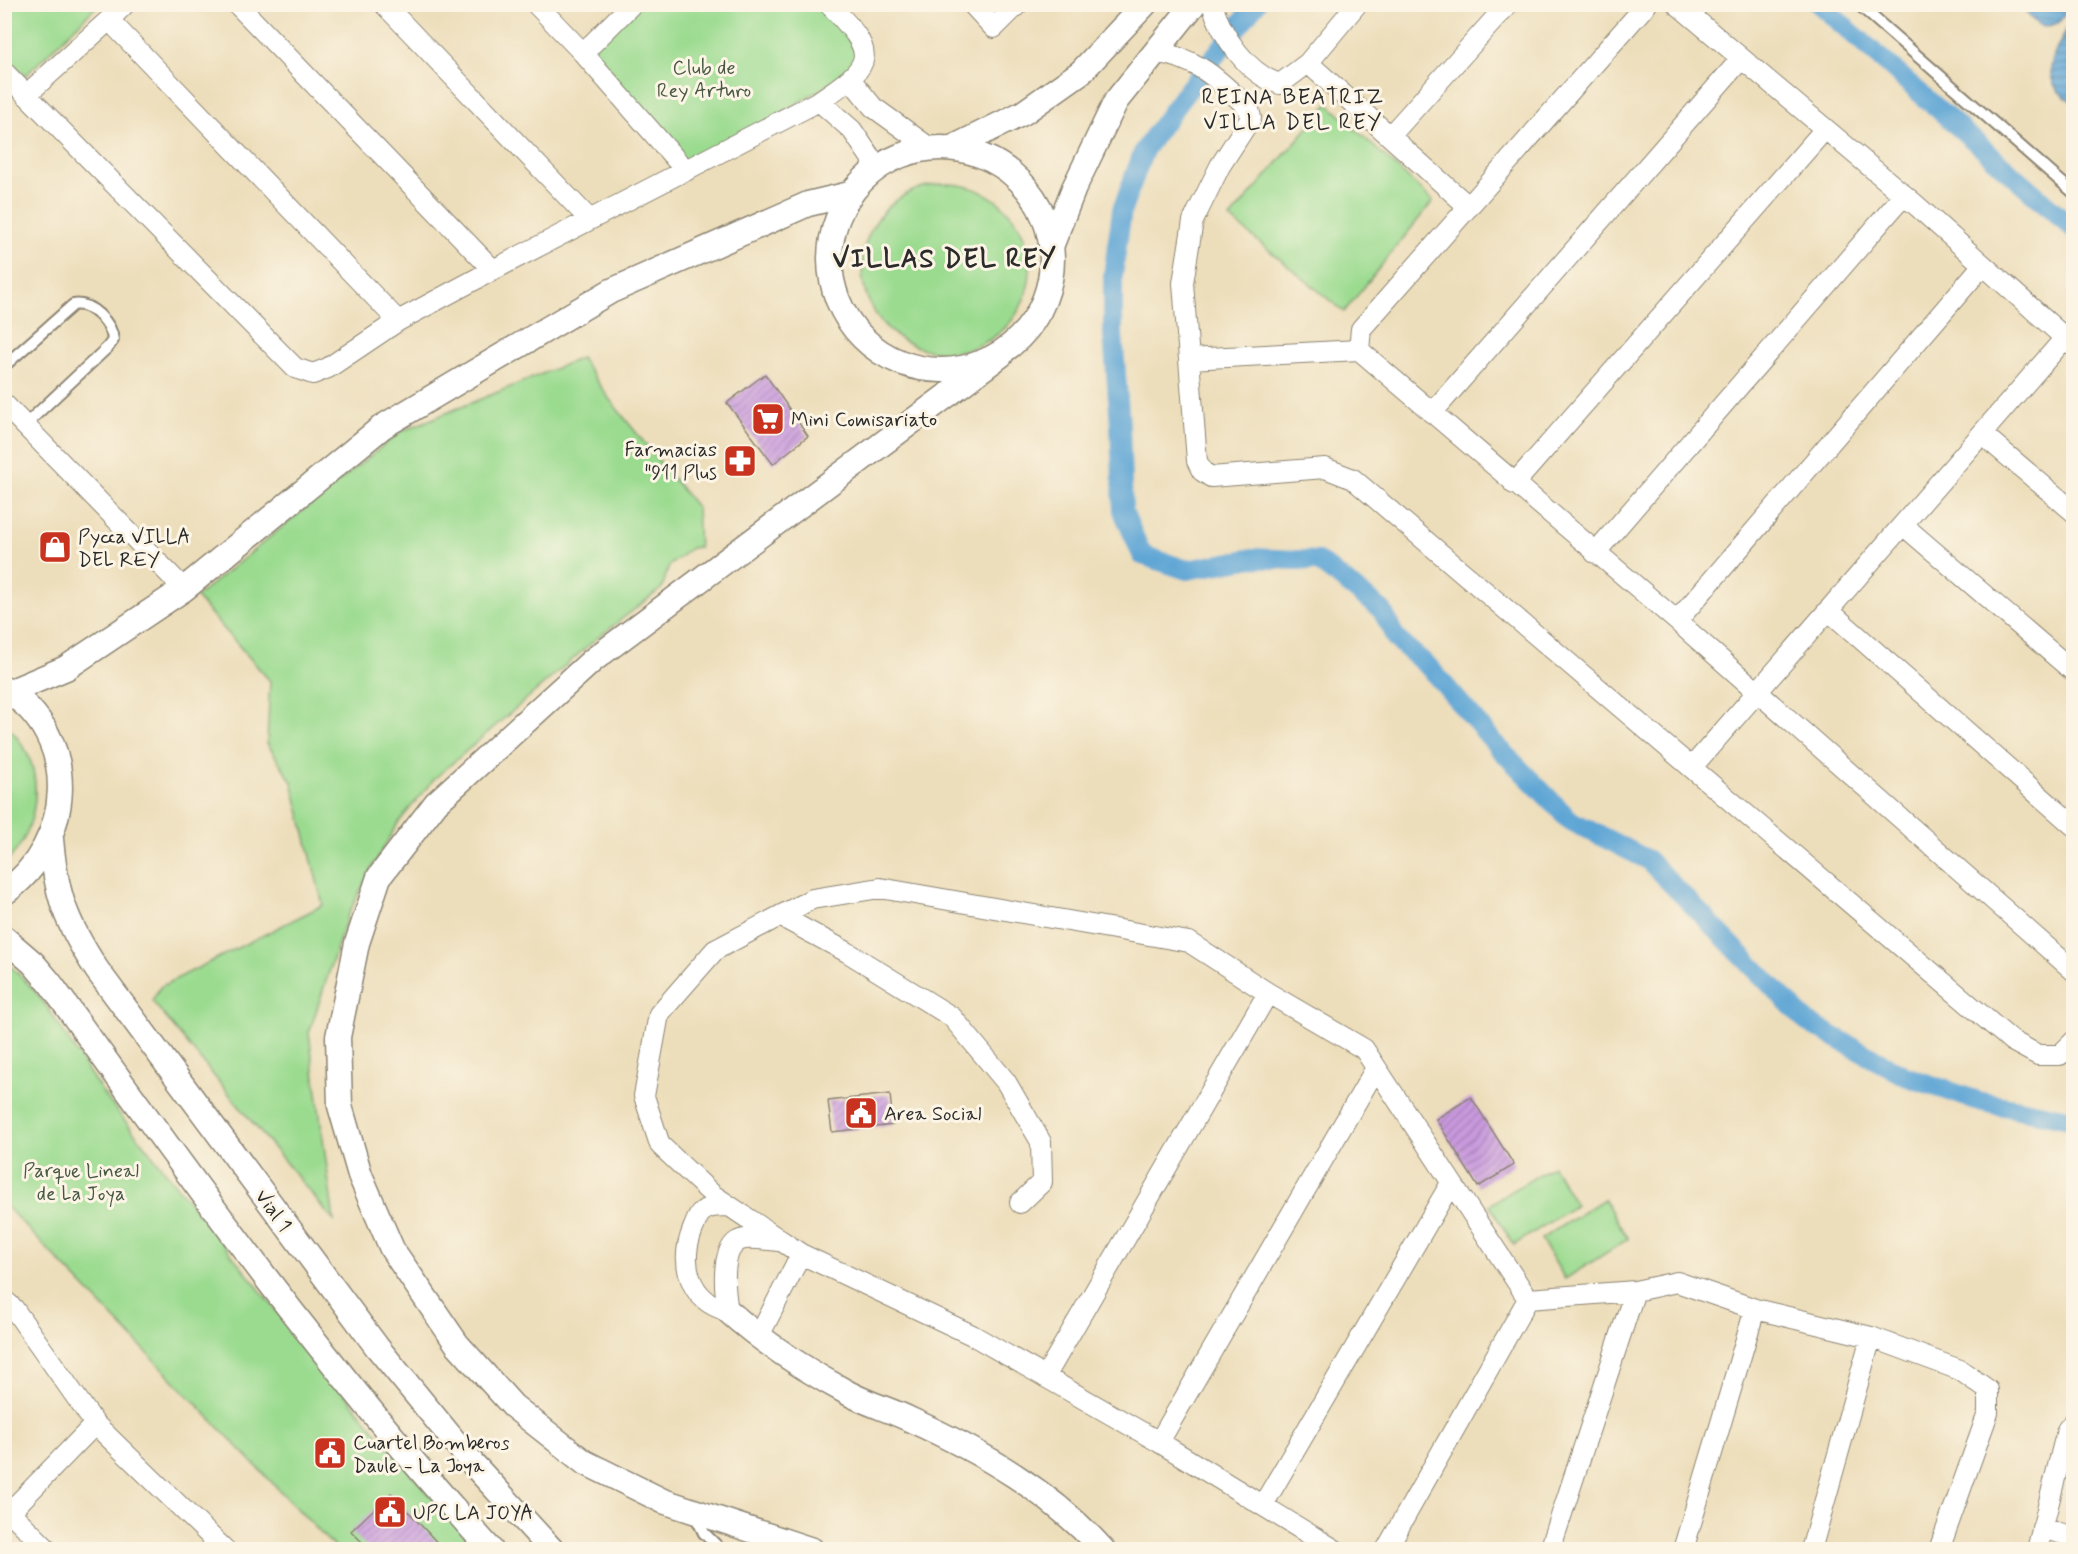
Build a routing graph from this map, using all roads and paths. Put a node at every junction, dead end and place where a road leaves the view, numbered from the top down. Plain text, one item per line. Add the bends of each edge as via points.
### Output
1 (125, 4) edge
2 (237, 4) edge
3 (384, 4) edge
4 (536, 4) edge
5 (632, 4) edge
6 (829, 4) edge
7 (972, 4) edge
8 (1018, 4) edge
9 (1145, 4) edge
10 (1194, 4) edge
11 (1212, 4) edge
12 (1358, 4) edge
13 (1508, 4) edge
14 (1647, 4) edge
15 (1677, 4) edge
16 (1858, 4) edge
17 (109, 20) junction
18 (583, 53) junction
19 (1153, 53) junction
20 (1741, 59) junction
21 (1308, 63) junction
22 (4, 72) edge
23 (851, 80) junction
24 (26, 95) junction
25 (819, 101) junction
26 (1825, 129) junction
27 (1390, 136) junction
28 (941, 148) junction
29 (877, 167) junction
30 (687, 171) junction
31 (2073, 193) edge
32 (850, 194) junction
33 (1904, 195) junction
34 (1469, 207) junction
35 (589, 219) junction
36 (1052, 244) junction
37 (1983, 265) junction
38 (493, 270) junction
39 (398, 321) junction
40 (2069, 342) edge
41 (1359, 350) junction
42 (1000, 355) junction
43 (1190, 359) junction
44 (4, 366) edge
45 (4, 404) edge
46 (1432, 413) junction
47 (25, 424) junction
48 (1982, 434) junction
49 (1514, 484) junction
50 (2073, 512) edge
51 (1903, 525) junction
52 (1595, 552) junction
53 (184, 589) junction
54 (1828, 610) junction
55 (1677, 621) junction
56 (2073, 672) edge
57 (7, 691) edge
58 (1755, 693) junction
59 (1692, 767) junction
60 (2073, 826) edge
61 (51, 839) junction
62 (4, 893) edge
63 (780, 916) junction
64 (4, 938) edge
65 (2073, 971) edge
66 (1268, 993) junction
67 (2073, 1041) edge
68 (1376, 1068) junction
69 (1451, 1184) junction
70 (1020, 1203) dead end
71 (729, 1206) junction
72 (781, 1241) junction
73 (801, 1254) junction
74 (1635, 1291) junction
75 (1528, 1299) junction
76 (8, 1309) edge
77 (1755, 1309) junction
78 (728, 1311) junction
79 (1871, 1337) junction
80 (758, 1338) junction
81 (1045, 1377) junction
82 (2073, 1421) edge
83 (95, 1424) junction
84 (1159, 1442) junction
85 (1263, 1505) junction
86 (693, 1510) junction
87 (7, 1515) edge
88 (2042, 1528) junction
89 (2073, 1537) edge
90 (48, 1550) edge
91 (225, 1550) edge
92 (491, 1550) edge
93 (552, 1550) edge
94 (721, 1550) edge
95 (813, 1550) edge
96 (1103, 1550) edge
97 (1335, 1550) edge
98 (1386, 1550) edge
99 (1550, 1550) edge
100 (1683, 1550) edge
101 (1811, 1550) edge
102 (1939, 1550) edge
103 (2037, 1550) edge

1 - 17 street
2 - 38 street
3 - 35 street
4 - 18 street
5 - 18 street
6 - 23 street via 864,48 864,63
7 - 8 street via 994,28
9 - 28 street via 1082,72 1023,113
10 - 19 street
11 - 21 street via 1226,37 1254,69 1273,81 1280,84 1290,79
12 - 21 street
13 - 27 street
14 - 34 street
15 - 20 street
16 - 31 lane
17 - 24 street
17 - 39 street
18 - 30 street
19 - 36 street via 1116,101
19 - 43 street via 1182,57 1201,68 1249,109 1251,118 1220,166 1193,221 1183,283
20 - 26 street
20 - 46 street
21 - 27 street
22 - 24 street
23 - 25 street
23 - 28 street via 873,107
24 - 39 street via 295,368 313,374 328,368
25 - 29 street via 852,130
25 - 30 street
26 - 33 street
26 - 49 street
27 - 34 street
28 - 29 street via 903,154
28 - 36 street via 988,158 1018,178 1041,208
29 - 32 street
30 - 35 street
32 - 42 street via 833,229 829,267 838,304 860,336 890,359 927,370 965,369
32 - 53 street via 808,204 591,303 382,427
33 - 37 street
33 - 52 street
34 - 41 street via 1361,328
35 - 38 street
36 - 42 street via 1052,276 1043,307 1025,334
37 - 40 street
37 - 55 street
38 - 39 street
40 - 48 street
41 - 43 street
41 - 46 street
42 - 86 street via 593,660 436,803 379,877 357,943 338,1037 340,1106 360,1175 392,1249 457,1344 513,1406 584,1462 663,1501
43 - 59 street via 1197,461 1202,471 1211,477 1325,468 1353,478
44 - 47 lane via 73,305 89,306 113,333 108,347
45 - 47 street
46 - 49 street
47 - 53 street
48 - 50 street
48 - 51 street
49 - 52 street
51 - 54 street
51 - 56 street
52 - 55 street
53 - 57 street via 66,668
54 - 58 street
54 - 60 street
55 - 58 street
57 - 61 street via 32,712 54,751 61,795
58 - 59 street
58 - 65 street
59 - 67 street via 2012,1041 2038,1055 2060,1055
61 - 62 street via 36,864
61 - 93 street, Vial 1 via 61,903 97,970 377,1347 473,1464
63 - 66 street via 812,899 880,888 1189,942
63 - 70 street via 952,1017 1006,1082 1041,1142 1042,1182
63 - 71 street via 715,950 659,1014 644,1096 660,1145
64 - 92 street via 50,983 186,1173 346,1383
66 - 68 street via 1364,1050
66 - 81 street
68 - 69 street
68 - 84 street
69 - 75 street
69 - 85 street
71 - 72 street
71 - 78 street via 710,1207 700,1213 688,1240 686,1265 692,1286 717,1308
72 - 73 street
72 - 78 street via 742,1239 734,1245 723,1279
73 - 80 street
73 - 81 street via 972,1335
74 - 75 street
74 - 77 street via 1677,1282
74 - 99 street
75 - 98 street
76 - 83 street
77 - 79 street
77 - 100 street
78 - 80 street
79 - 101 street
79 - 102 street via 1960,1370 1988,1390 1988,1413
80 - 96 street via 849,1393 912,1420 1008,1471 1076,1520
81 - 84 street
82 - 88 street via 2067,1430
83 - 87 street
83 - 91 street
84 - 85 street
85 - 97 street
86 - 94 lane via 704,1533
86 - 95 street
87 - 90 street
88 - 89 street
88 - 103 street

